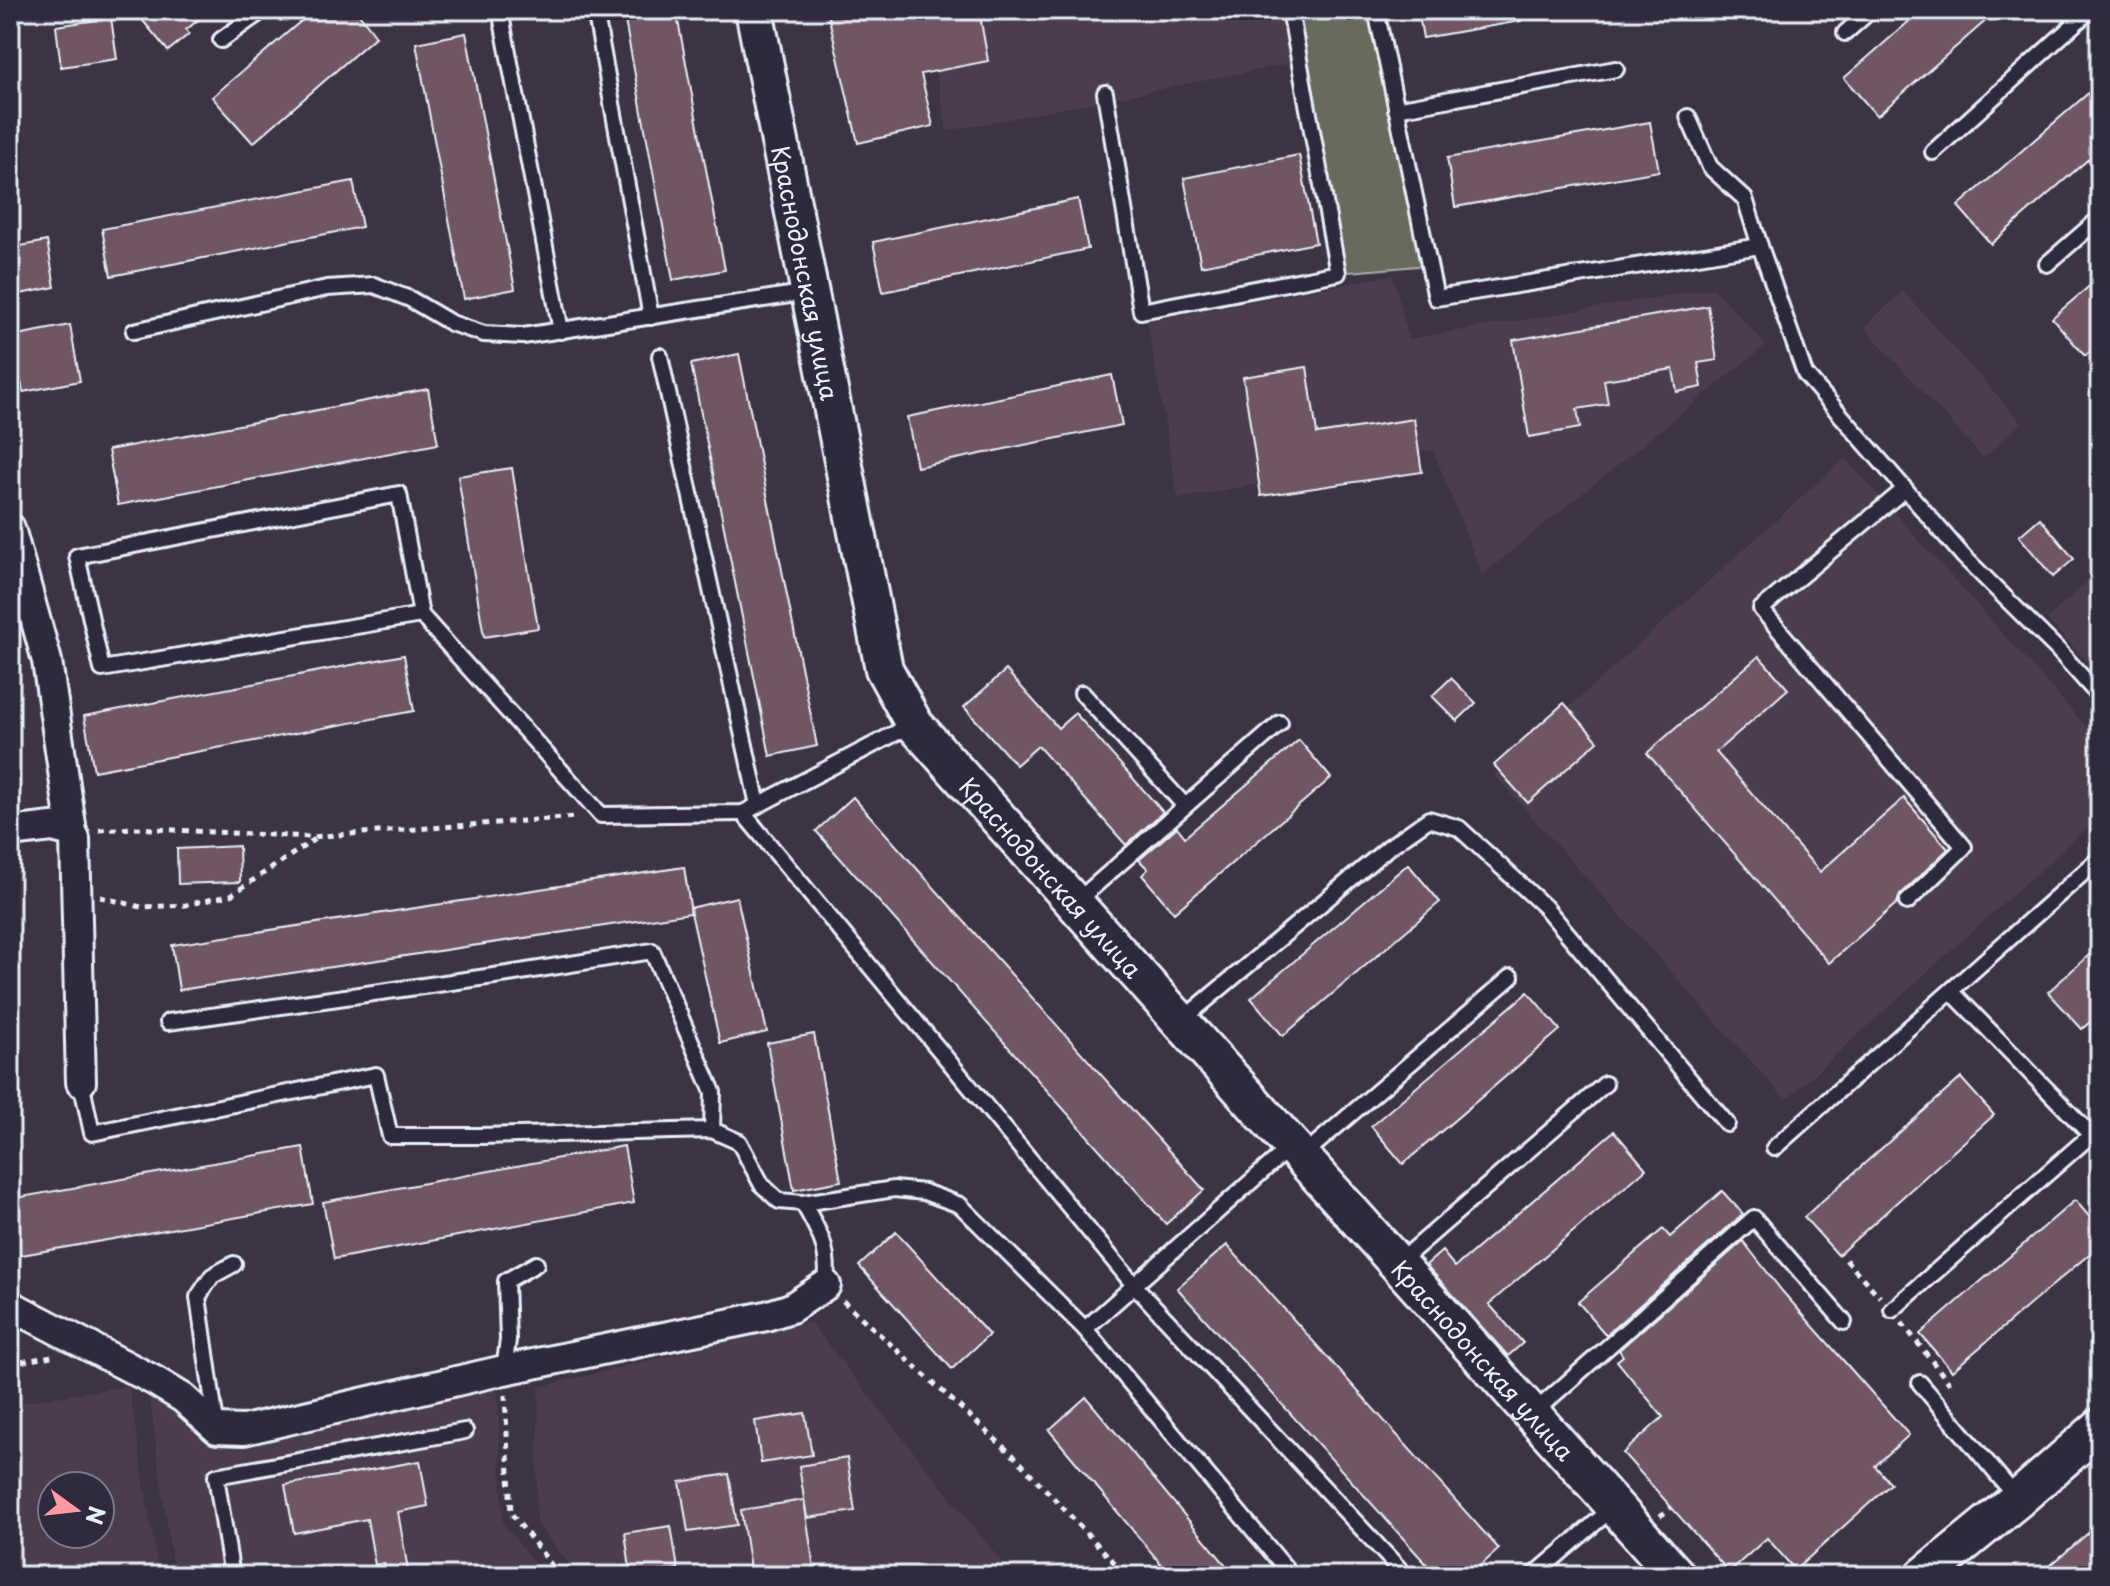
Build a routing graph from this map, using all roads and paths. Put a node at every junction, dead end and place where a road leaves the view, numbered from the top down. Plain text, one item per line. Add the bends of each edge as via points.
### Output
1 (263, 10) edge
2 (500, 10) edge
3 (595, 10) edge
4 (754, 10) edge
5 (1290, 10) edge
6 (1376, 10) edge
7 (1871, 10) edge
8 (2093, 10) edge
9 (2100, 15) edge
10 (1845, 33) dead end
11 (221, 40) dead end
12 (1616, 69) dead end
13 (1105, 93) dead end
14 (1396, 109) junction
15 (1688, 117) dead end
16 (1933, 152) dead end
17 (2100, 218) edge
18 (1760, 246) junction
19 (2047, 264) dead end
20 (809, 292) junction
21 (651, 317) junction
22 (134, 331) dead end
23 (561, 331) junction
24 (660, 356) dead end
25 (1905, 489) junction
26 (10, 528) edge
27 (421, 615) junction
28 (1082, 693) dead end
29 (2100, 697) edge
30 (1280, 723) dead end
31 (914, 724) junction
32 (758, 805) junction
33 (1185, 806) junction
34 (743, 813) junction
35 (601, 815) junction
36 (10, 832) edge
37 (72, 832) junction
38 (319, 836) junction
39 (2100, 858) edge
40 (77, 892) junction
41 (1907, 902) dead end
42 (1074, 903) junction
43 (1511, 977) dead end
44 (1951, 991) junction
45 (1181, 1021) junction
46 (168, 1022) dead end
47 (81, 1082) joint
48 (1605, 1084) dead end
49 (1727, 1124) dead end
50 (712, 1130) junction
51 (2097, 1135) edge
52 (1774, 1148) dead end
53 (1297, 1151) junction
54 (803, 1203) junction
55 (1846, 1260) dead end
56 (234, 1264) dead end
57 (536, 1264) dead end
58 (1397, 1264) junction
59 (826, 1285) junction
60 (1134, 1285) junction
61 (10, 1305) edge
62 (1892, 1310) junction
63 (1844, 1322) dead end
64 (1085, 1329) junction
65 (504, 1370) junction
66 (1920, 1383) dead end
67 (1959, 1395) dead end
68 (1532, 1414) junction
69 (2100, 1427) edge
70 (217, 1429) junction
71 (465, 1431) dead end
72 (2018, 1499) junction
73 (1615, 1506) junction
74 (232, 1576) edge
75 (560, 1576) edge
76 (1127, 1576) edge
77 (1292, 1576) edge
78 (1406, 1576) edge
79 (1533, 1576) edge
80 (1677, 1576) edge
81 (1924, 1576) edge

1 - 11 lane
2 - 23 lane
3 - 21 lane
4 - 20 street, Краснодонская улица
5 - 13 lane via 1338,273 1141,311
6 - 14 lane
7 - 10 lane
8 - 9 lane
8 - 16 lane
12 - 14 lane
14 - 18 lane via 1436,298
15 - 18 lane via 1710,167 1745,199
17 - 19 lane
18 - 25 lane via 1805,374
20 - 21 lane
20 - 31 street, Краснодонская улица via 884,669
21 - 23 lane
22 - 23 lane via 327,288 374,285 484,334
24 - 32 lane
25 - 29 lane
25 - 41 lane via 1761,609 1964,847
26 - 37 street via 47,661
27 - 27 lane via 399,494 77,556 102,669
27 - 35 lane
28 - 33 lane
30 - 33 lane
31 - 32 lane
31 - 42 street, Краснодонская улица
32 - 34 lane
33 - 42 lane
34 - 35 lane
34 - 60 lane
35 - 38 path
36 - 37 street via 52,827
37 - 38 path via 135,828
37 - 40 street
38 - 40 path via 231,895 141,907
39 - 44 lane
40 - 47 street
42 - 45 street, Краснодонская улица
43 - 53 lane
44 - 51 lane
44 - 52 lane
45 - 49 lane via 1429,819 1459,828 1545,907
45 - 53 street, Краснодонская улица
46 - 50 lane via 652,951 713,1092
47 - 50 lane via 92,1133 376,1075 390,1136
48 - 58 lane
50 - 54 lane via 739,1142 762,1185 779,1201
51 - 62 lane
53 - 58 street, Краснодонская улица
53 - 60 lane
54 - 59 lane via 824,1239
54 - 64 lane via 894,1189 924,1192 960,1205
55 - 62 path
56 - 70 lane via 212,1276 198,1297
57 - 65 lane via 506,1281
58 - 68 street, Краснодонская улица
59 - 65 street via 791,1308 766,1316
59 - 76 path via 1016,1458
60 - 64 lane
60 - 78 lane
61 - 70 street via 155,1381
62 - 67 path
63 - 68 lane via 1754,1218
64 - 77 lane
65 - 70 street via 244,1430
65 - 75 path via 511,1513
66 - 72 lane
68 - 73 street, Краснодонская улица
69 - 72 street
71 - 74 lane via 216,1476
72 - 81 street
73 - 79 lane
73 - 80 street, Краснодонская улица

